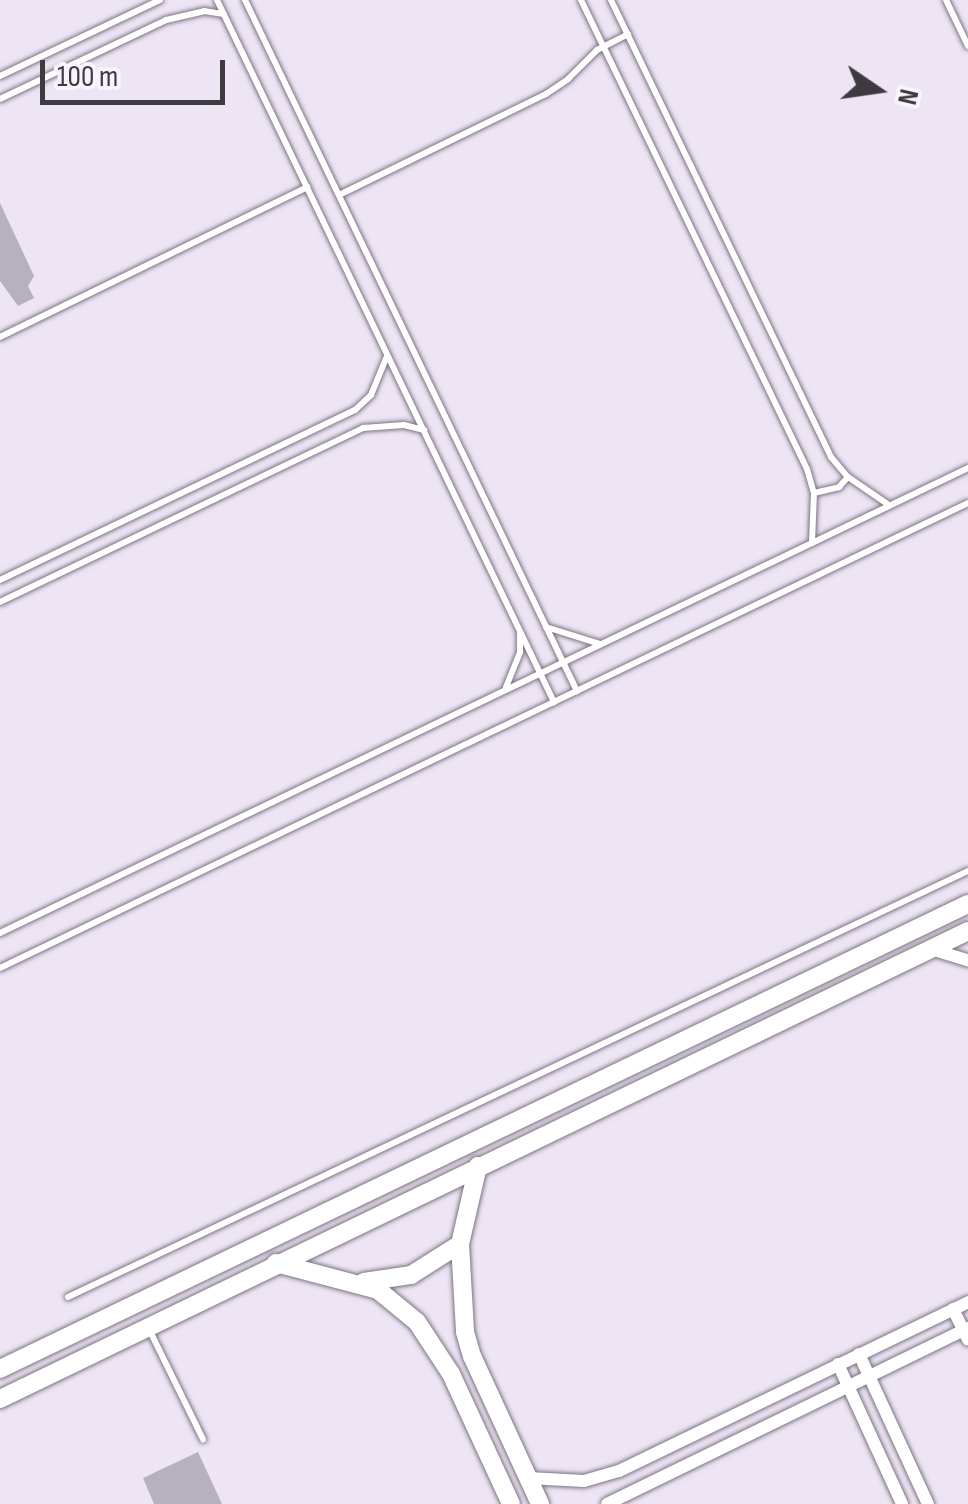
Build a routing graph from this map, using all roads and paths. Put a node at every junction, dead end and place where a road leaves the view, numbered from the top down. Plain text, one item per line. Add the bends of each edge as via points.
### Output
1 (160, 0) edge
2 (217, 0) edge
3 (245, 0) edge
4 (581, 0) edge
5 (612, 0) edge
6 (946, 0) edge
7 (224, 14) junction
8 (628, 34) junction
9 (603, 46) junction
10 (968, 46) edge
11 (0, 76) edge
12 (0, 98) edge
13 (307, 187) junction
14 (339, 195) junction
15 (0, 337) edge
16 (387, 355) junction
17 (424, 430) junction
18 (968, 468) edge
19 (848, 477) junction
20 (814, 493) junction
21 (968, 503) edge
22 (890, 506) junction
23 (812, 543) junction
24 (0, 580) edge
25 (0, 602) edge
26 (546, 627) junction
27 (520, 632) junction
28 (601, 644) junction
29 (563, 662) junction
30 (541, 673) junction
31 (505, 690) junction
32 (577, 691) junction
33 (554, 702) junction
34 (968, 871) edge
35 (968, 904) edge
36 (968, 931) edge
37 (0, 933) edge
38 (931, 949) junction
39 (968, 960) edge
40 (0, 968) edge
41 (704, 1032) junction
42 (715, 1054) junction
43 (478, 1166) junction
44 (460, 1244) junction
45 (276, 1262) junction
46 (354, 1281) junction
47 (68, 1297) dead end
48 (968, 1302) edge
49 (137, 1303) junction
50 (953, 1309) junction
51 (150, 1329) junction
52 (966, 1332) edge
53 (859, 1354) junction
54 (838, 1364) junction
55 (0, 1369) edge
56 (869, 1376) junction
57 (848, 1386) junction
58 (783, 1391) junction
59 (0, 1399) edge
60 (794, 1412) junction
61 (203, 1439) dead end
62 (528, 1478) junction
63 (918, 1484) junction
64 (900, 1499) edge
65 (511, 1504) edge
66 (540, 1504) edge
67 (607, 1504) edge
68 (928, 1504) edge

1 - 11 lane
2 - 7 lane
3 - 14 lane
4 - 9 lane
5 - 8 lane
6 - 10 lane
7 - 12 lane via 204,11 166,20
7 - 13 lane
8 - 9 lane
8 - 19 lane via 831,457
9 - 14 lane via 546,94
9 - 20 lane
13 - 15 lane
13 - 16 lane
14 - 26 lane
16 - 17 lane
16 - 24 lane via 377,386 355,410
17 - 25 lane via 363,428
17 - 27 lane
18 - 22 lane
19 - 20 lane via 839,487
19 - 22 lane
20 - 23 lane
21 - 32 lane
22 - 23 lane
23 - 28 lane
26 - 28 lane
26 - 29 lane
27 - 30 lane
27 - 31 lane via 518,662
28 - 29 lane
29 - 30 lane
29 - 32 lane
30 - 31 lane
30 - 33 lane
31 - 37 lane
32 - 33 lane
33 - 40 lane
34 - 47 lane
35 - 41 street
36 - 38 street
38 - 39 street
38 - 42 street
41 - 42 street
41 - 49 street
42 - 43 street
43 - 44 street
43 - 45 street
44 - 46 street via 411,1275
44 - 62 street via 460,1298 472,1356
45 - 46 street
45 - 51 street
46 - 65 street via 399,1304 432,1342
48 - 50 street
49 - 51 street
49 - 55 street
50 - 52 street
50 - 53 street
51 - 59 street
51 - 61 lane
52 - 56 street
53 - 54 street
53 - 56 street
54 - 57 street
54 - 58 street
56 - 57 street
56 - 63 street
57 - 60 street
57 - 64 street
58 - 60 street
58 - 62 street via 602,1477
60 - 67 street
62 - 66 street
63 - 64 street
63 - 68 street

